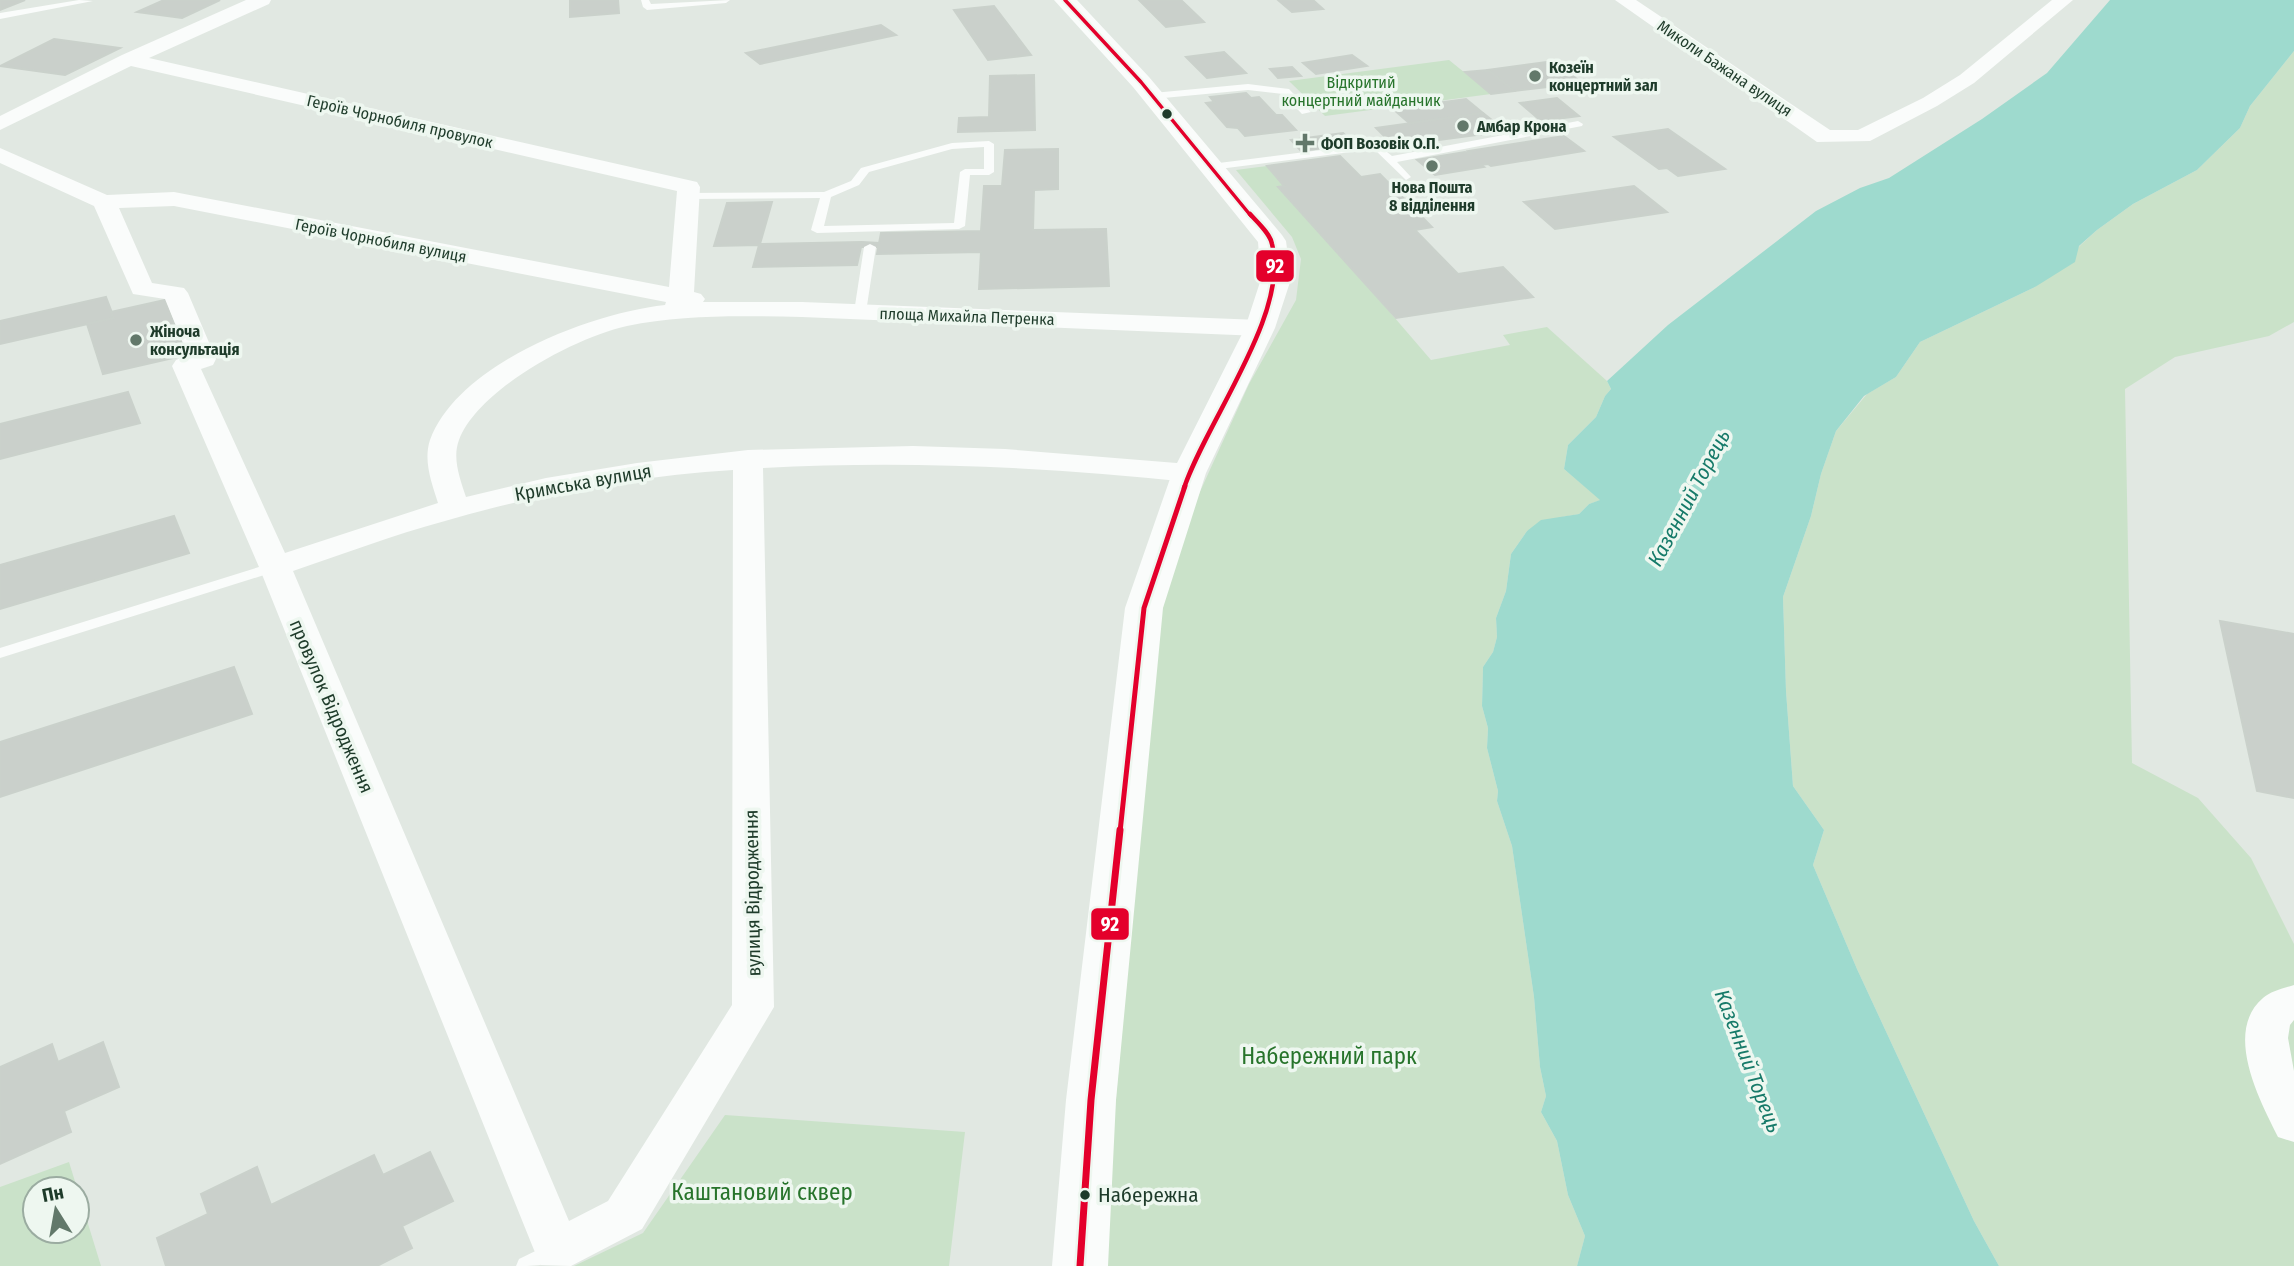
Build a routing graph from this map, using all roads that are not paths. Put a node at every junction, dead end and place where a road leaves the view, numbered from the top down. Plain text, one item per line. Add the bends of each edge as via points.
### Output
1 (262, 0) edge
2 (645, 0) edge
3 (726, 0) edge
4 (1065, 0) edge
5 (1624, 0) edge
6 (2064, 0) edge
7 (89, 1) edge
8 (0, 16) edge
9 (129, 59) junction
10 (1153, 96) junction
11 (1306, 113) dead end
12 (0, 124) edge
13 (1578, 124) dead end
14 (0, 155) edge
15 (1389, 160) junction
16 (1211, 167) junction
17 (1406, 177) dead end
18 (826, 195) junction
19 (688, 196) junction
20 (104, 202) junction
21 (872, 228) junction
22 (677, 305) junction
23 (860, 312) junction
24 (1260, 328) junction
25 (748, 459) junction
26 (1189, 473) junction
27 (455, 508) junction
28 (275, 567) junction
29 (0, 653) edge
30 (2294, 1001) edge
31 (2294, 1124) edge
32 (542, 1258) edge
33 (1080, 1266) edge

1 - 9 street
2 - 3 lane via 647,7
4 - 10 main road
5 - 6 street, Миколи Бажана вулиця via 1825,137 1862,136 1930,102 1966,79
7 - 8 lane
9 - 12 street
9 - 19 street, Героїв Чорнобиля провулок via 689,187
10 - 11 lane via 1248,87 1286,90
10 - 16 main road
13 - 15 lane
14 - 20 street, Героїв Чорнобиля вулиця
15 - 16 lane via 1376,146
15 - 17 lane
16 - 24 main road via 1272,241 1276,278
18 - 19 lane
18 - 21 lane via 817,230
18 - 21 lane via 855,183 865,170 952,146 989,144 989,172 965,172 959,226
19 - 22 street
20 - 22 street, Героїв Чорнобиля вулиця via 174,199
20 - 28 street, провулок Відродження via 142,289 175,293 203,359 186,366
21 - 23 lane
22 - 23 street, площа Михайла Петренка
22 - 27 street via 576,336 528,359 466,404 445,439 441,465
23 - 24 street, площа Михайла Петренка
24 - 26 main road
25 - 26 street, Кримська вулиця via 840,455 1019,458
25 - 27 street, Кримська вулиця via 619,474
25 - 32 street, вулиця Відродження via 753,1007 625,1215
26 - 33 main road via 1144,608 1091,1100
27 - 28 street, Кримська вулиця
28 - 29 lane, Кримська вулиця
28 - 32 street, провулок Відродження
30 - 31 street via 2273,1017 2265,1040 2274,1078

